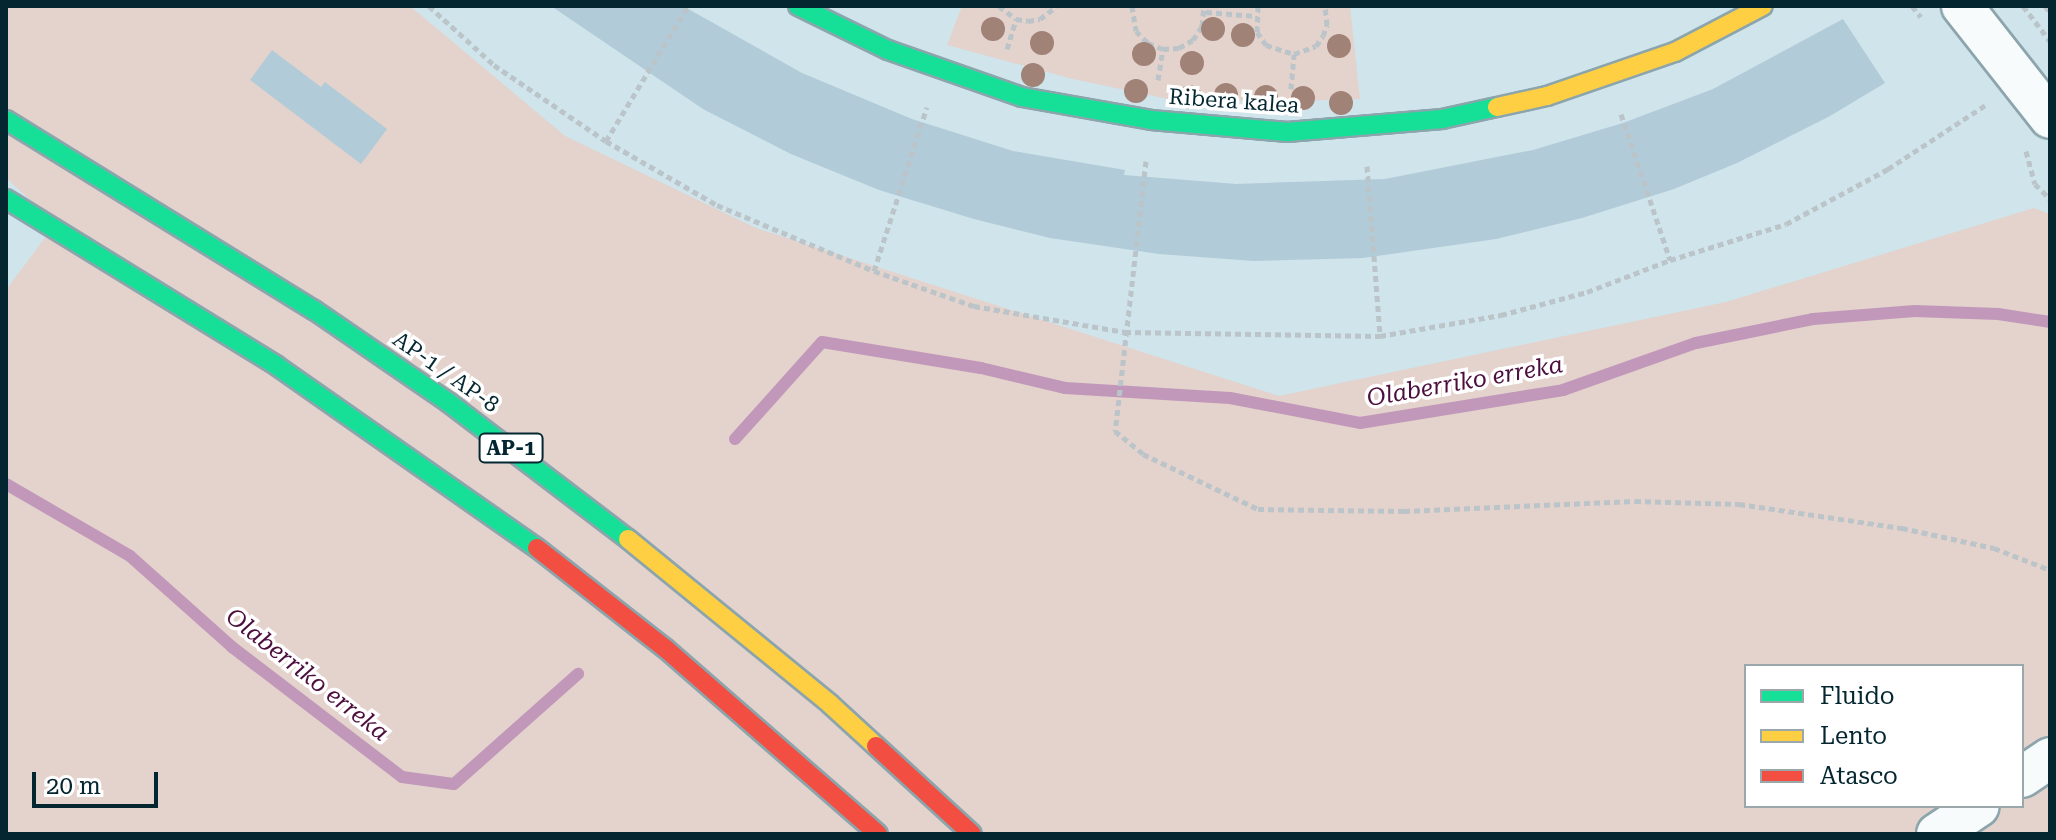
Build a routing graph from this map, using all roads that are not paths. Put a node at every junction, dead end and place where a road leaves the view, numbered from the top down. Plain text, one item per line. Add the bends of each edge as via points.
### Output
1 (798, 6) edge
2 (1763, 6) edge
3 (1962, 6) edge
4 (2050, 118) edge
5 (6, 120) edge
6 (6, 199) edge
7 (2050, 758) edge
8 (2024, 776) edge
9 (1976, 808) edge
10 (878, 834) edge
11 (972, 834) edge
12 (1937, 834) edge

1 - 2 main road, Ribera kalea via 888,50 1022,97 1151,120 1287,132 1442,119 1547,96 1675,52
3 - 4 street
5 - 11 main road, AP-1 / AP-8 / AP-1 via 314,310 555,480 808,685
6 - 10 main road, AP-1 via 277,366 540,550 691,670
7 - 8 street
9 - 12 street

